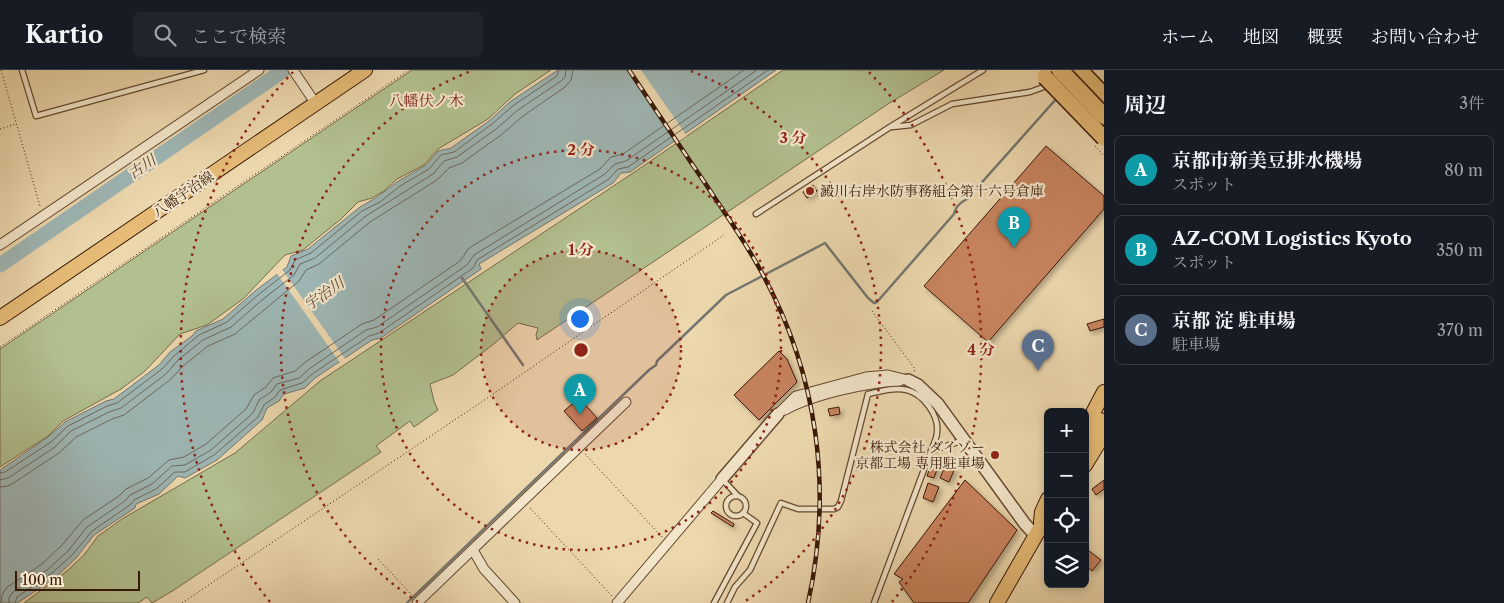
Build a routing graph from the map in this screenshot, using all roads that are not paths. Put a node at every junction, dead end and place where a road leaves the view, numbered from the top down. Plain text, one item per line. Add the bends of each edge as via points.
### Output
1 (22, 70) edge
2 (204, 70) edge
3 (259, 70) edge
4 (293, 70) edge
5 (350, 70) edge
6 (365, 70) edge
7 (983, 70) edge
8 (1079, 70) edge
9 (1056, 72) edge
10 (345, 83) junction
11 (1104, 96) edge
12 (316, 104) junction
13 (1104, 116) edge
14 (890, 127) junction
15 (1104, 138) edge
16 (756, 214) dead end
17 (0, 245) edge
18 (0, 318) edge
19 (911, 382) joint
20 (1104, 392) edge
21 (626, 402) dead end
22 (1104, 412) edge
23 (778, 414) joint
24 (1089, 420) edge
25 (1104, 434) edge
26 (1089, 438) edge
27 (958, 442) dead end
28 (931, 451) junction
29 (1089, 459) edge
30 (722, 479) junction
31 (737, 495) junction
32 (1044, 508) edge
33 (743, 514) junction
34 (1041, 530) edge
35 (472, 550) junction
36 (418, 602) edge
37 (618, 602) edge
38 (515, 603) edge
39 (714, 603) edge
40 (727, 603) edge
41 (874, 603) edge
42 (996, 603) edge

1 - 2 lane via 36,116
3 - 17 street via 43,211
4 - 12 street
5 - 10 street
6 - 10 main road, 八幡宇治線
7 - 14 lane
8 - 11 highway
9 - 13 highway, bridge
9 - 14 lane via 1050,84 1030,92 952,104 910,125
9 - 15 highway, bridge
10 - 12 main road, 八幡宇治線
12 - 18 main road, 八幡宇治線
14 - 16 lane
19 - 23 street via 888,375 866,376 796,396
19 - 34 street via 938,404 1025,524
20 - 24 main road
21 - 35 street
22 - 26 main road
23 - 30 street
25 - 29 main road
27 - 28 lane
28 - 40 lane via 937,427 929,407 919,397 893,389 868,394 838,507 798,509 782,503 750,570 735,587
28 - 41 lane
30 - 31 lane
30 - 37 street
31 - 33 lane via 746,502
31 - 33 lane via 728,499 726,509 734,516
32 - 34 main road
33 - 39 lane via 756,523
34 - 42 main road
35 - 36 street
35 - 38 street via 484,569

